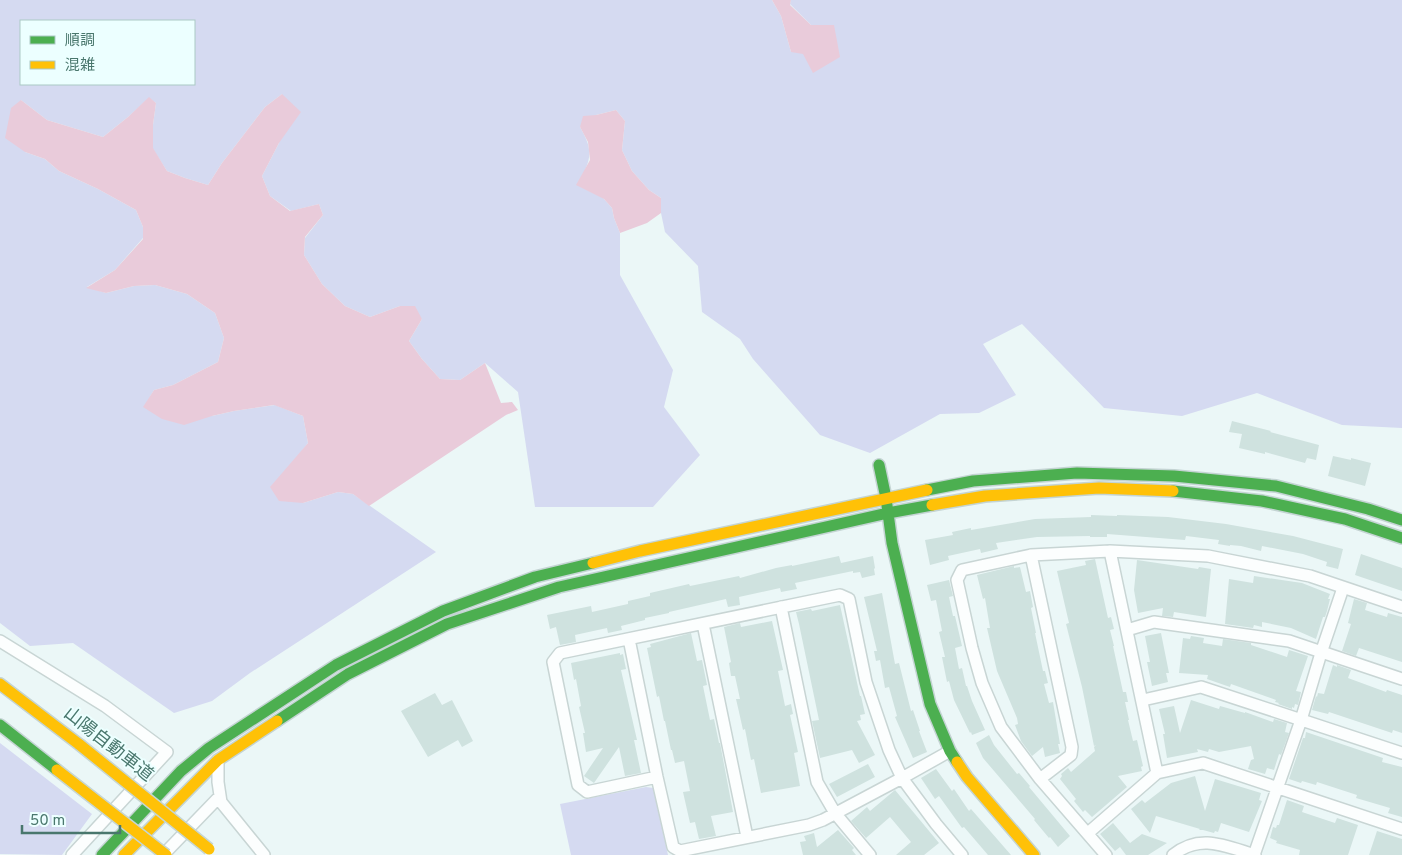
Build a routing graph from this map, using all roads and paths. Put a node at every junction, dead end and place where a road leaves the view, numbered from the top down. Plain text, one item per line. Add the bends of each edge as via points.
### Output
1 (879, 465) dead end
2 (886, 498) junction
3 (888, 513) junction
4 (1402, 520) edge
5 (1402, 538) edge
6 (1110, 551) junction
7 (1030, 555) junction
8 (1343, 588) junction
9 (781, 607) junction
10 (1402, 607) edge
11 (703, 624) junction
12 (1127, 630) junction
13 (629, 639) junction
14 (0, 641) edge
15 (1321, 653) junction
16 (1402, 679) edge
17 (0, 684) edge
18 (1143, 700) junction
19 (1300, 720) junction
20 (0, 725) edge
21 (950, 751) junction
22 (1402, 753) edge
23 (218, 760) junction
24 (1157, 773) junction
25 (656, 777) junction
26 (902, 778) junction
27 (1040, 779) junction
28 (1277, 786) junction
29 (220, 796) junction
30 (835, 813) junction
31 (1402, 829) edge
32 (1088, 833) junction
33 (747, 837) junction
34 (213, 852) edge
35 (72, 855) edge
36 (102, 855) edge
37 (124, 855) edge
38 (164, 855) edge
39 (264, 855) edge
40 (870, 855) edge
41 (962, 855) edge
42 (1034, 855) edge
43 (1106, 855) edge
44 (1172, 855) edge
45 (1254, 855) edge

1 - 2 main road
2 - 3 main road
2 - 4 main road via 973,480 1077,473 1174,476 1276,486
2 - 36 main road via 535,577 443,611 336,665 209,748 182,771
3 - 5 main road via 985,496 1099,488 1184,492 1262,501 1345,519
3 - 21 main road via 930,704
3 - 23 main road via 559,587 448,624 348,674
6 - 7 street
6 - 8 street via 1208,556 1310,576
6 - 12 street
7 - 27 street via 1072,747 1071,754
7 - 27 street via 962,570 957,580 982,683 1001,727
8 - 10 street
8 - 15 street
9 - 11 street
9 - 26 street via 840,595 849,599 866,682
9 - 30 street via 817,782
11 - 13 street
11 - 33 street
12 - 15 street via 1154,622 1289,641
12 - 18 street
13 - 25 street
13 - 25 street via 560,654 553,662 578,786 587,792
14 - 35 street via 105,706 168,752
15 - 16 street
15 - 19 street
17 - 34 main road, 山陽自動車道, bridge
18 - 19 street via 1200,687
18 - 24 street
19 - 22 street
19 - 28 street
20 - 38 main road, bridge
21 - 26 street
21 - 42 main road via 967,777
23 - 29 street
23 - 37 main road
24 - 28 street via 1203,763
24 - 32 street
25 - 33 street via 673,847 680,851
26 - 30 street
26 - 41 street
27 - 32 street
28 - 31 street
28 - 45 street
29 - 38 street
29 - 39 street via 221,802
30 - 33 street via 809,825
30 - 40 street
32 - 43 street
44 - 45 street via 1195,843 1212,842

